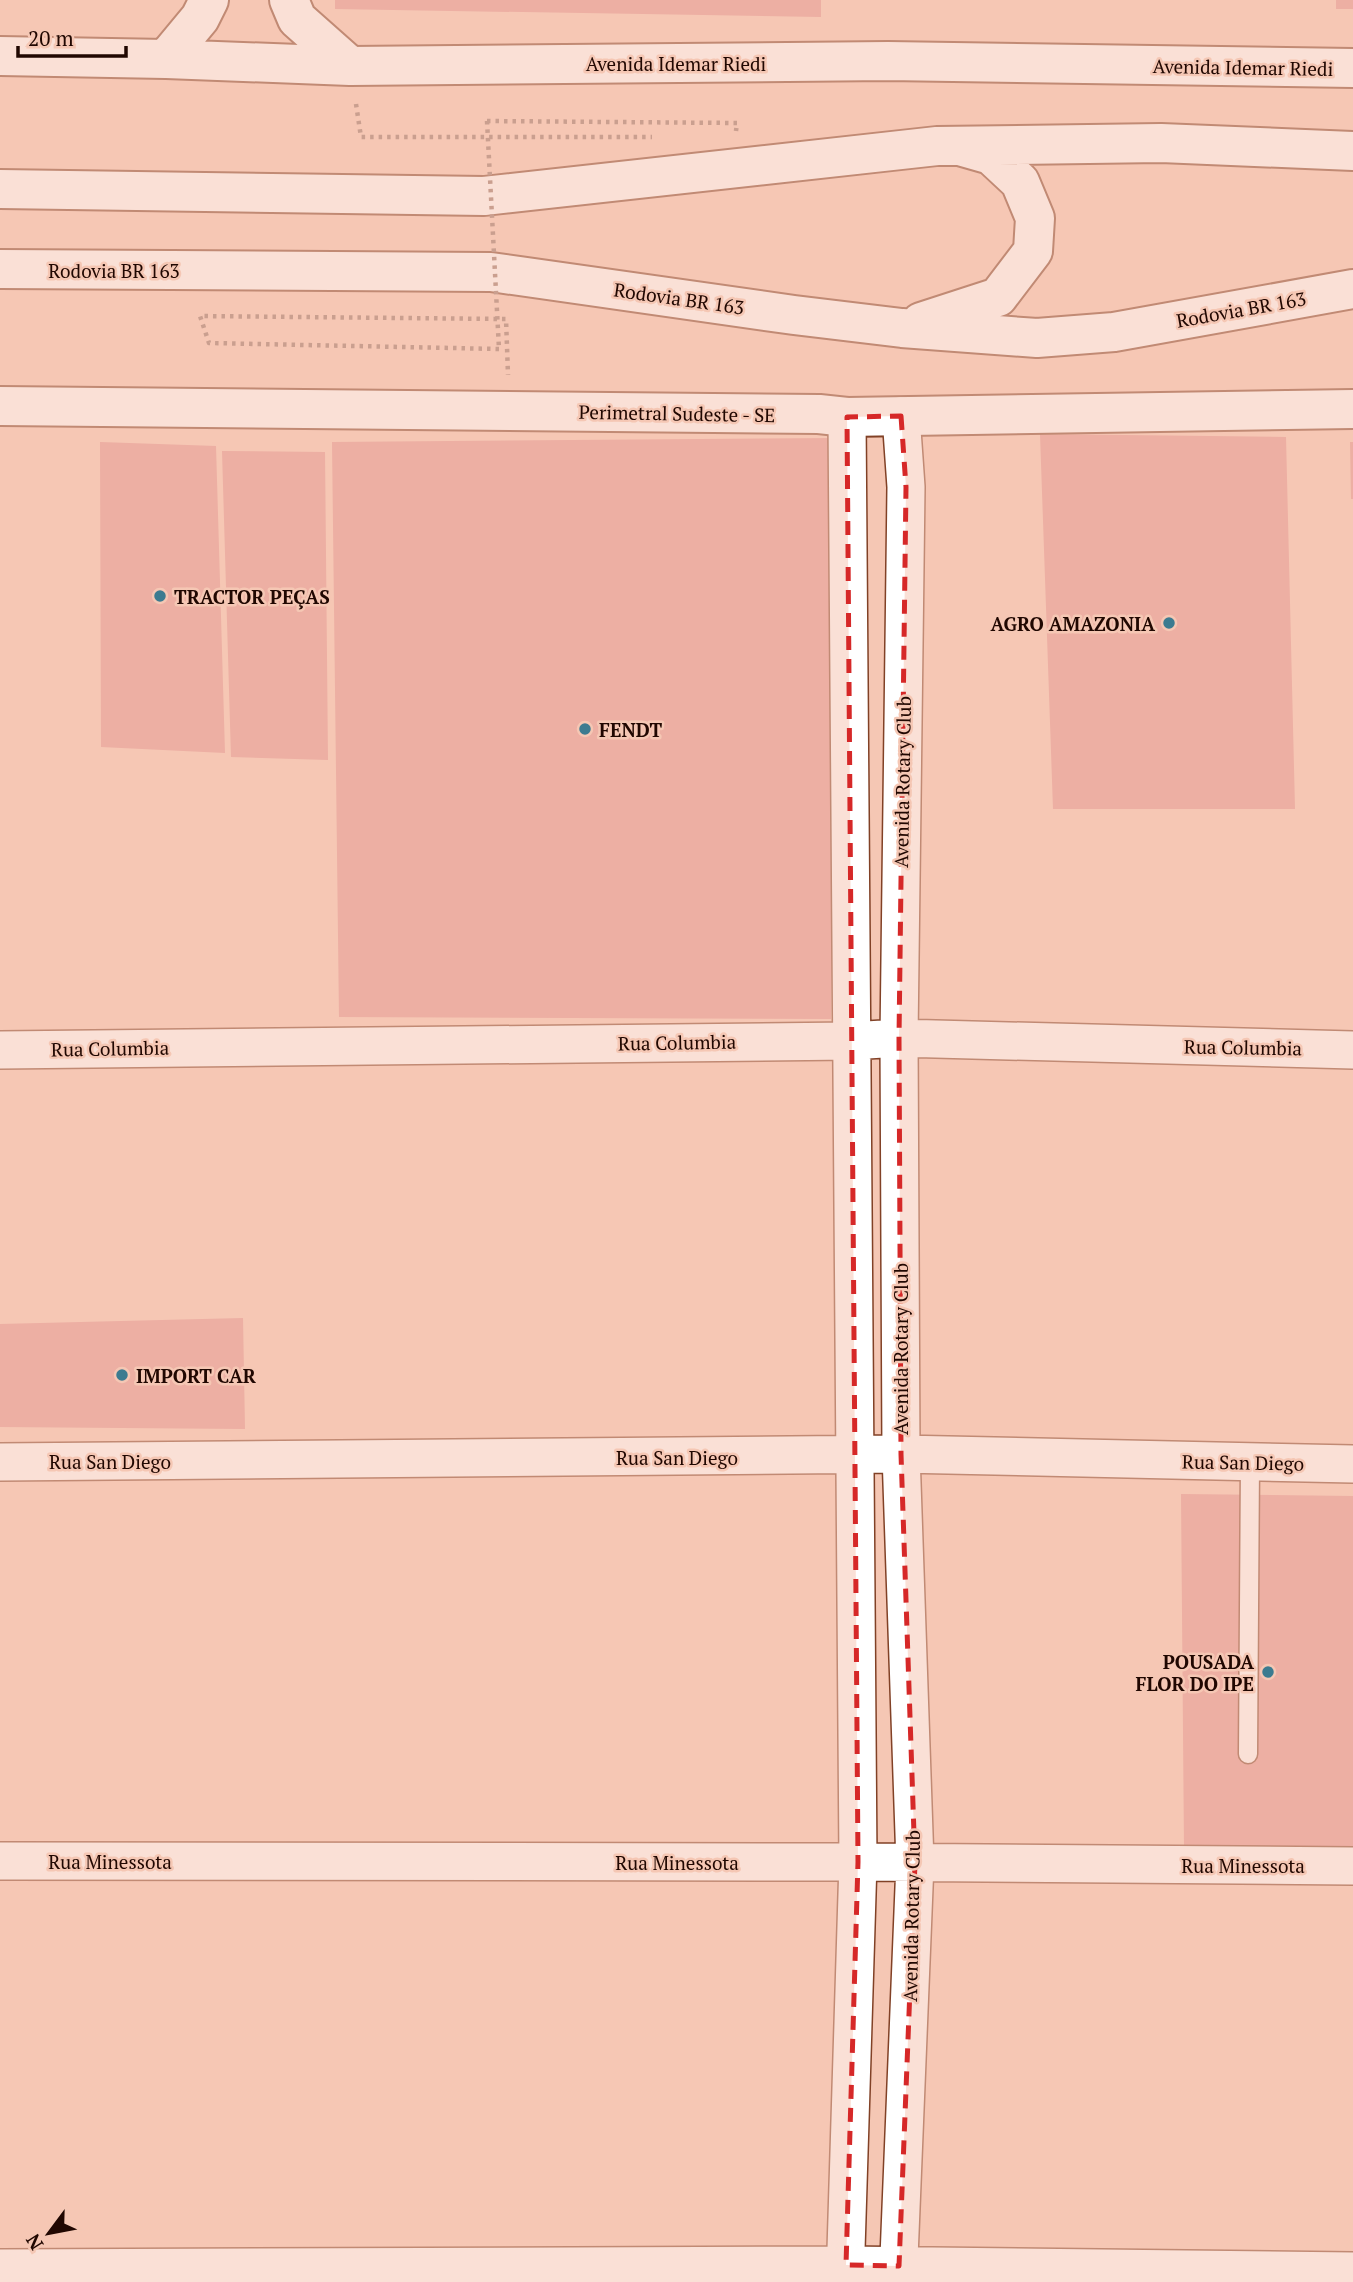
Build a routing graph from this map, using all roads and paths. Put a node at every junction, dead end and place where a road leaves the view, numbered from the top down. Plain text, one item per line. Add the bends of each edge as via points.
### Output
1 (209, 0) edge
2 (289, 0) edge
3 (0, 56) edge
4 (166, 59) junction
5 (350, 66) junction
6 (1353, 68) edge
7 (653, 137) dead end
8 (736, 137) dead end
9 (956, 145) junction
10 (1353, 151) edge
11 (0, 188) edge
12 (18, 270) edge
13 (1353, 289) edge
14 (0, 292) edge
15 (902, 327) junction
16 (0, 407) edge
17 (1353, 409) edge
18 (509, 411) junction
19 (901, 416) junction
20 (847, 417) junction
21 (899, 1038) junction
22 (851, 1041) junction
23 (0, 1049) edge
24 (1353, 1050) edge
25 (901, 1454) junction
26 (856, 1456) junction
27 (0, 1462) edge
28 (1250, 1462) junction
29 (1353, 1464) edge
30 (1248, 1754) dead end
31 (0, 1861) edge
32 (858, 1862) junction
33 (915, 1863) junction
34 (1353, 1866) edge
35 (0, 2268) edge
36 (1353, 2271) edge
37 (846, 2274) edge
38 (898, 2274) edge

1 - 4 main road
2 - 5 main road via 297,19
3 - 4 main road, Avenida Idemar Riedi
4 - 5 main road, Avenida Idemar Riedi
5 - 6 main road, Avenida Idemar Riedi via 888,61
5 - 7 path via 362,137
8 - 18 path, bridge via 737,123 487,121 499,349 209,343 200,316 506,319
9 - 10 main road via 1161,143
9 - 11 main road via 484,197
9 - 15 main road via 991,155 1020,182 1035,218 1033,251 998,297
12 - 14 main road
12 - 15 main road, Rodovia BR 163 via 491,272
13 - 15 main road, Rodovia BR 163 via 1114,332 1037,338
16 - 18 main road, Perimetral Sudeste - SE
17 - 19 main road, Perimetral Sudeste - SE
18 - 20 main road, Perimetral Sudeste - SE
19 - 20 main road, Perimetral Sudeste - SE
19 - 21 street, Avenida Rotary Club via 906,487
20 - 22 street
21 - 22 street, Rua Columbia
21 - 24 street, Rua Columbia
21 - 25 street, Avenida Rotary Club
22 - 23 street, Rua Columbia
22 - 26 street
25 - 26 street, Rua San Diego
25 - 28 street, Rua San Diego
25 - 33 street, Avenida Rotary Club
26 - 27 street, Rua San Diego
26 - 32 street
28 - 29 street, Rua San Diego
28 - 30 lane
31 - 32 street, Rua Minessota
32 - 33 street, Rua Minessota
32 - 37 street
33 - 34 street, Rua Minessota
33 - 38 street, Avenida Rotary Club
35 - 37 street
36 - 38 street
37 - 38 street

